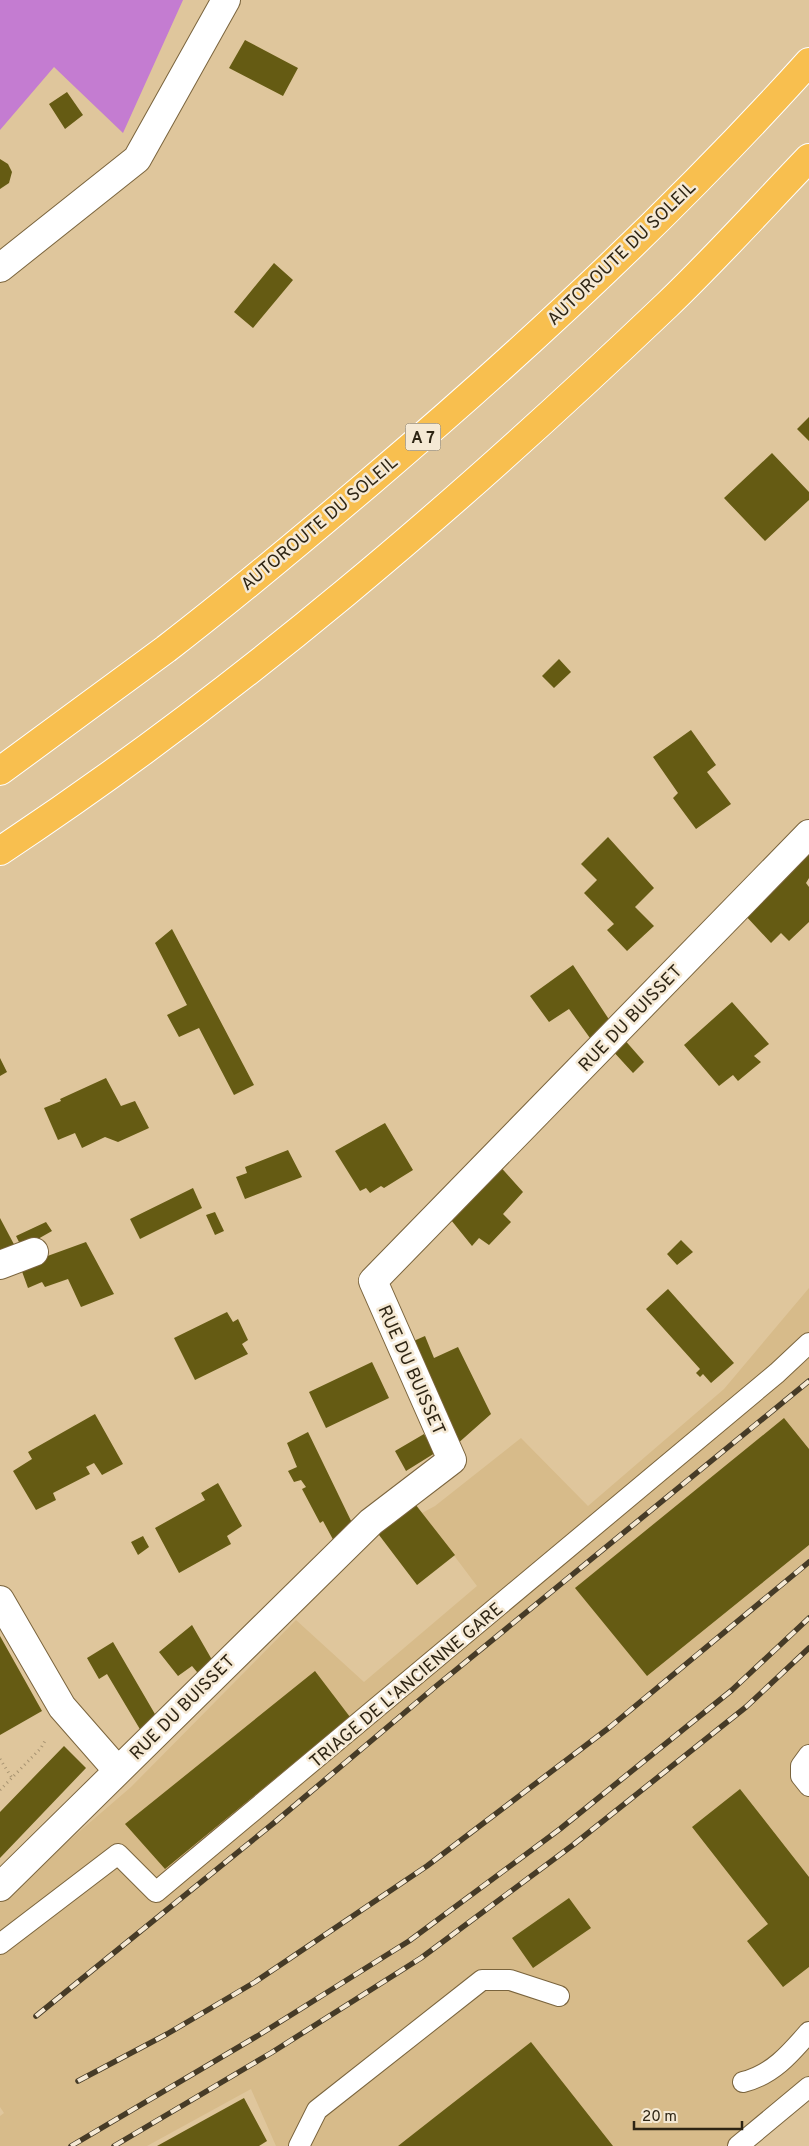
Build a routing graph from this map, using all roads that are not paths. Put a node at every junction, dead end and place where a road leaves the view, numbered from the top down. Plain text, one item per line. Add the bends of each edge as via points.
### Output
1 (226, 0) edge
2 (809, 62) edge
3 (809, 158) edge
4 (0, 268) edge
5 (0, 770) edge
6 (809, 834) edge
7 (0, 851) edge
8 (34, 1252) dead end
9 (0, 1265) edge
10 (809, 1343) edge
11 (0, 1600) edge
12 (809, 1755) edge
13 (118, 1771) junction
14 (809, 1785) edge
15 (0, 1887) edge
16 (0, 1944) edge
17 (559, 1996) dead end
18 (809, 2032) edge
19 (743, 2082) dead end
20 (809, 2088) edge
21 (299, 2146) edge
22 (738, 2146) edge

1 - 4 street via 137,159
2 - 5 highway, AUTOROUTE DU SOLEIL / A 7 via 768,108 621,256 472,395 304,538 165,649
3 - 7 highway via 669,303 345,594 213,699
6 - 13 street, RUE DU BUISSET via 373,1281 452,1460 371,1522
8 - 9 street
10 - 16 lane, TRIAGE DE L'ANCIENNE GARE via 747,1399 156,1892 118,1854
11 - 13 street via 62,1707
12 - 14 lane via 801,1766 801,1776
13 - 15 street, RUE DU BUISSET
17 - 21 lane via 510,1980 482,1980 317,2110
18 - 19 lane via 785,2060 756,2079
20 - 22 lane

